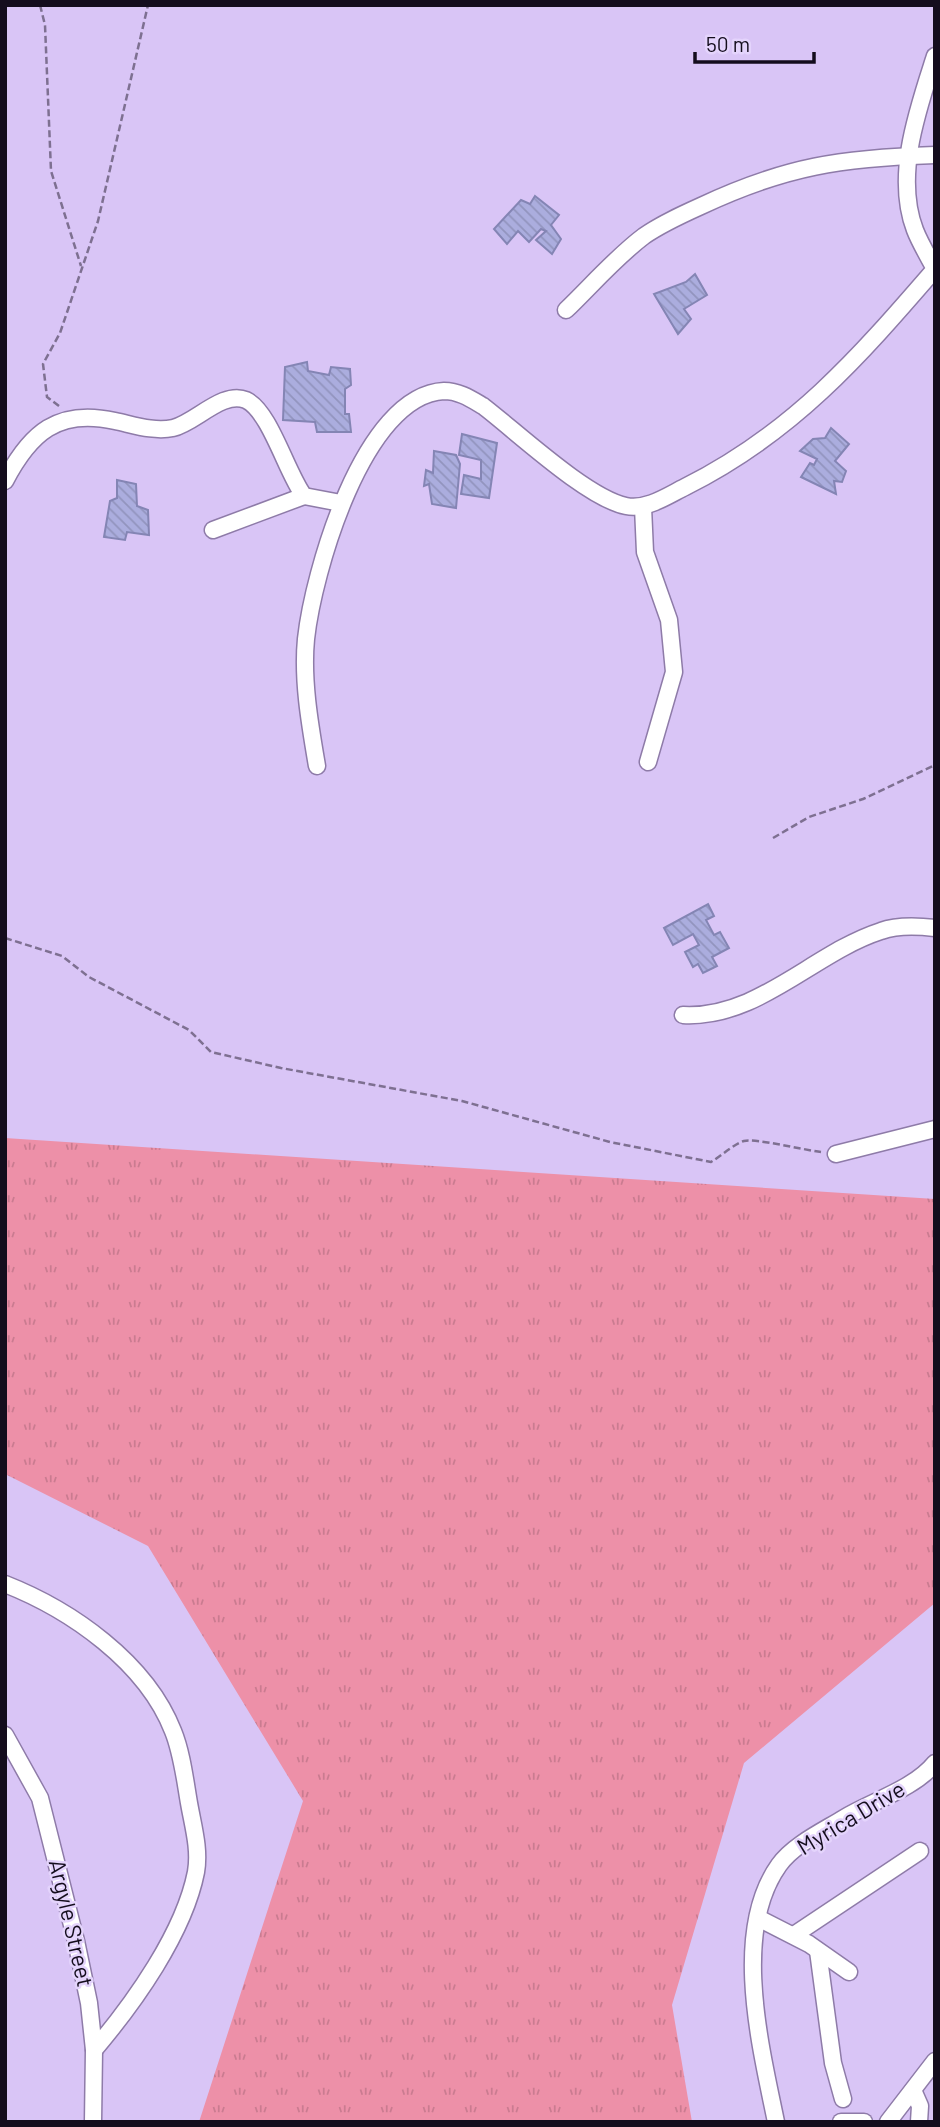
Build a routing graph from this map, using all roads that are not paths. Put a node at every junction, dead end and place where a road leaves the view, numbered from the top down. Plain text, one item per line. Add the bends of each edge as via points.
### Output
1 (935, 56) edge
2 (935, 155) edge
3 (908, 156) junction
4 (935, 269) edge
5 (566, 310) dead end
6 (5, 481) edge
7 (304, 496) junction
8 (341, 503) junction
9 (643, 507) junction
10 (213, 530) dead end
11 (648, 762) dead end
12 (317, 766) dead end
13 (935, 928) edge
14 (683, 1014) dead end
15 (935, 1129) edge
16 (836, 1154) road end
17 (5, 1584) edge
18 (5, 1735) edge
19 (935, 1763) edge
20 (920, 1851) dead end
21 (758, 1918) junction
22 (794, 1935) junction
23 (818, 1951) junction
24 (849, 1972) dead end
25 (94, 2050) junction
26 (935, 2061) edge
27 (913, 2090) junction
28 (843, 2098) dead end
29 (93, 2122) edge
30 (776, 2122) edge
31 (841, 2122) edge
32 (864, 2122) edge
33 (888, 2122) edge
34 (919, 2122) edge

1 - 3 street
2 - 3 street
3 - 4 street via 910,212
3 - 5 street via 805,166 718,198 640,239
4 - 9 street via 864,352 814,401 705,477
6 - 7 street via 35,438 72,417 87,415 169,429 236,398 247,401 262,416
7 - 8 street
7 - 10 street
8 - 9 street via 376,440 397,415 411,403 442,391 464,395 483,406 595,493 625,506
8 - 12 street via 324,547 306,642
9 - 11 street via 645,552 669,620 674,672
13 - 14 street via 883,930 747,1001 717,1013
15 - 16 street
17 - 25 street via 80,1621 116,1654 152,1694 173,1730 185,1779 198,1853 187,1903 169,1941
18 - 25 street, Argyle Street via 33,1782 48,1825 89,2003
19 - 21 street, Myrica Drive via 792,1853 771,1878
20 - 22 street
21 - 22 street
21 - 30 street, Myrica Drive via 753,1994
22 - 23 street
23 - 24 street
23 - 28 street via 833,2063
25 - 29 street, Argyle Street
26 - 27 street
27 - 33 street
27 - 34 street via 920,2106
31 - 32 street

